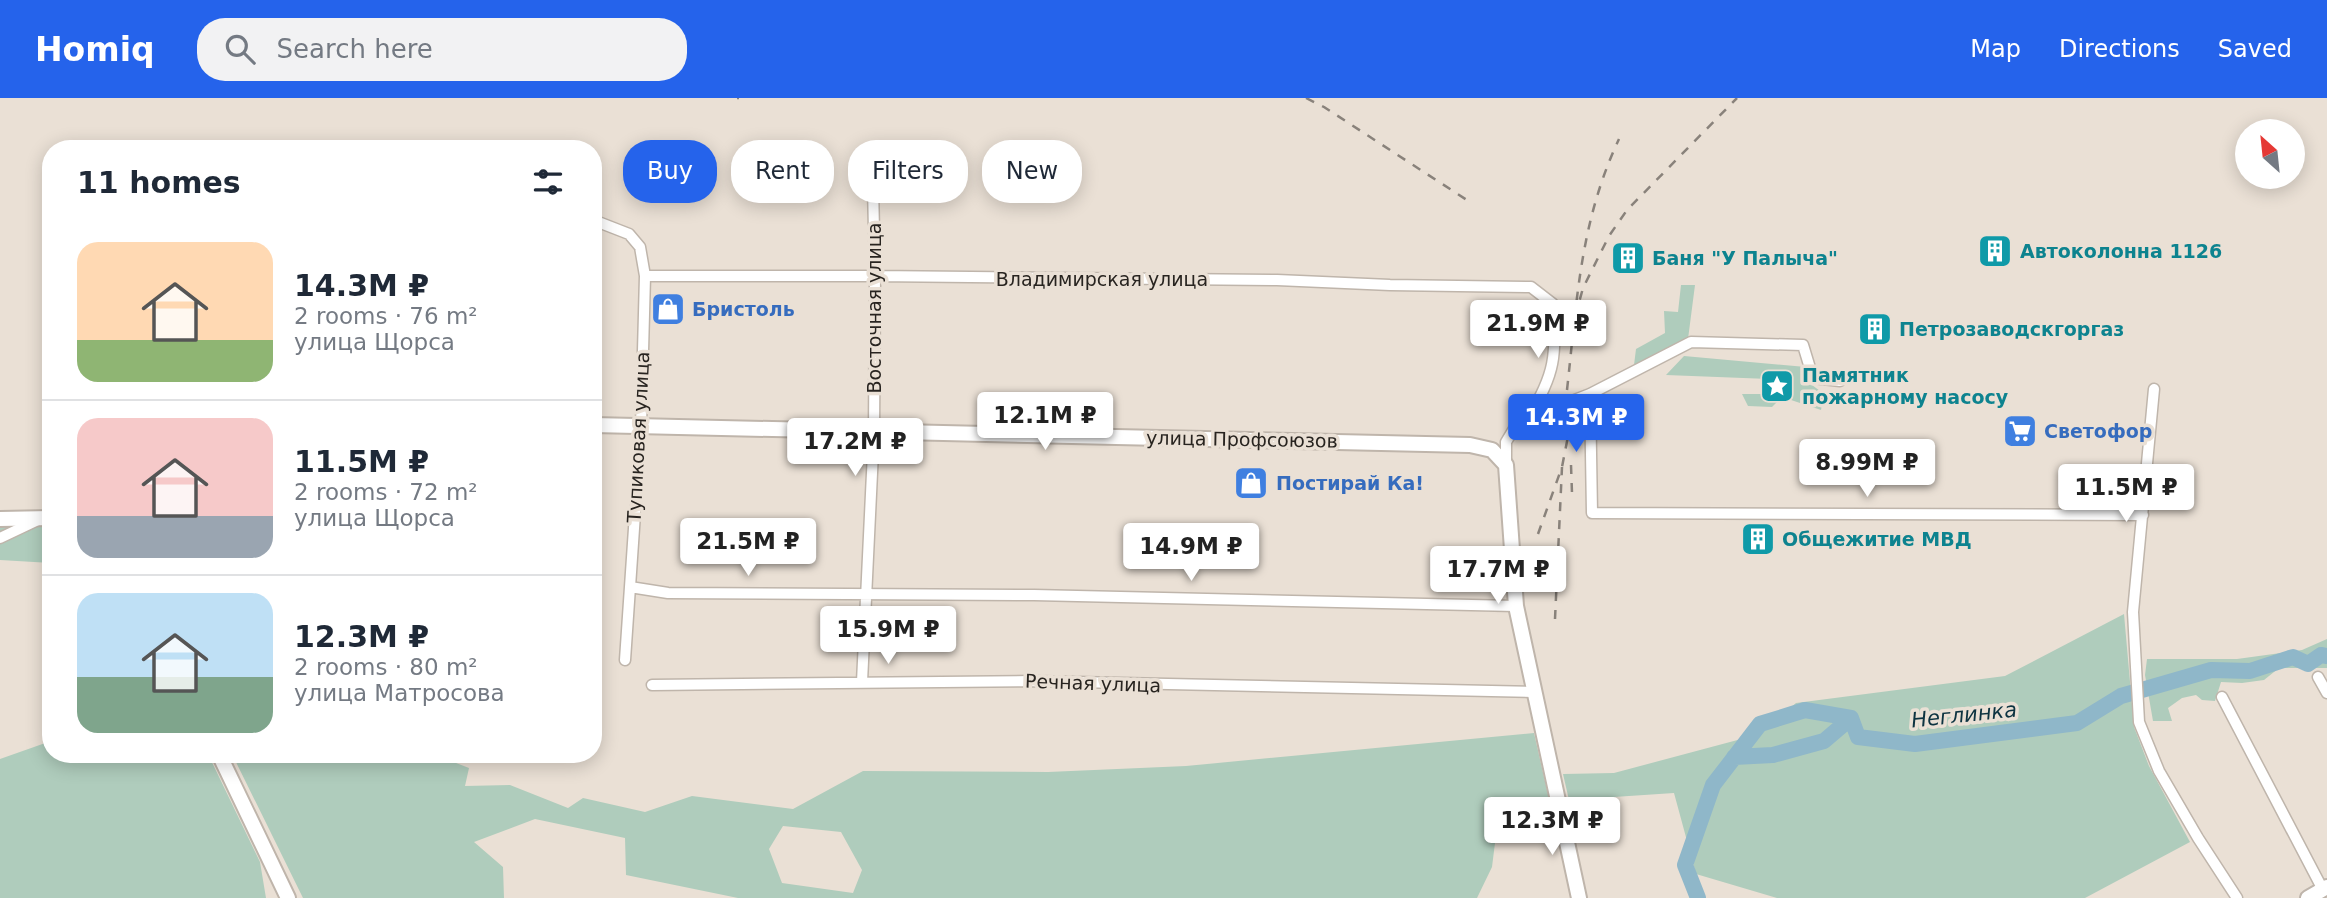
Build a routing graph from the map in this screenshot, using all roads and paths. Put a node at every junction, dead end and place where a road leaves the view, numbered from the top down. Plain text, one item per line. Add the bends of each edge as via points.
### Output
1 (873, 203) edge
2 (602, 223) edge
3 (645, 276) junction
4 (875, 276) junction
5 (1840, 381) dead end
6 (2154, 389) dead end
7 (1590, 394) junction
8 (1528, 418) junction
9 (602, 425) edge
10 (641, 426) junction
11 (873, 431) junction
12 (1506, 465) junction
13 (2143, 515) junction
14 (42, 518) edge
15 (0, 519) edge
16 (42, 520) edge
17 (0, 538) edge
18 (630, 587) junction
19 (865, 594) junction
20 (1516, 606) junction
21 (625, 660) dead end
22 (2318, 677) dead end
23 (863, 682) junction
24 (652, 685) dead end
25 (1534, 692) junction
26 (2327, 693) edge
27 (2222, 696) dead end
28 (223, 763) edge
29 (273, 865) junction
30 (2325, 888) edge
31 (278, 898) edge
32 (288, 898) edge
33 (1579, 898) edge
34 (2237, 898) edge
35 (2308, 898) edge

1 - 4 street, Восточная улица
2 - 3 street, Тупиковая улица via 629,234 640,247
3 - 4 street, Владимирская улица
3 - 10 street, Тупиковая улица
4 - 8 street, Владимирская улица via 1531,287 1553,304 1556,348 1549,383
4 - 11 street, Восточная улица
5 - 7 street via 1813,378 1802,345 1691,342
6 - 13 street
7 - 8 street
7 - 13 street via 1592,513
8 - 12 street via 1515,426 1506,442
9 - 10 main road, улица Профсоюзов
10 - 11 main road, улица Профсоюзов
10 - 18 street, Тупиковая улица
11 - 12 main road, улица Профсоюзов via 1470,445 1492,450
11 - 19 street, Восточная улица
12 - 20 main road
13 - 34 street via 2133,612 2139,722 2160,771
14 - 15 main road
16 - 17 street
18 - 19 street via 668,593
18 - 21 street, Тупиковая улица
19 - 20 street
19 - 23 street, Восточная улица
20 - 25 main road
22 - 26 street
23 - 24 street, Речная улица
23 - 25 street, Речная улица
25 - 33 main road
27 - 30 street
28 - 29 main road
29 - 31 main road
29 - 32 main road
30 - 35 main road

